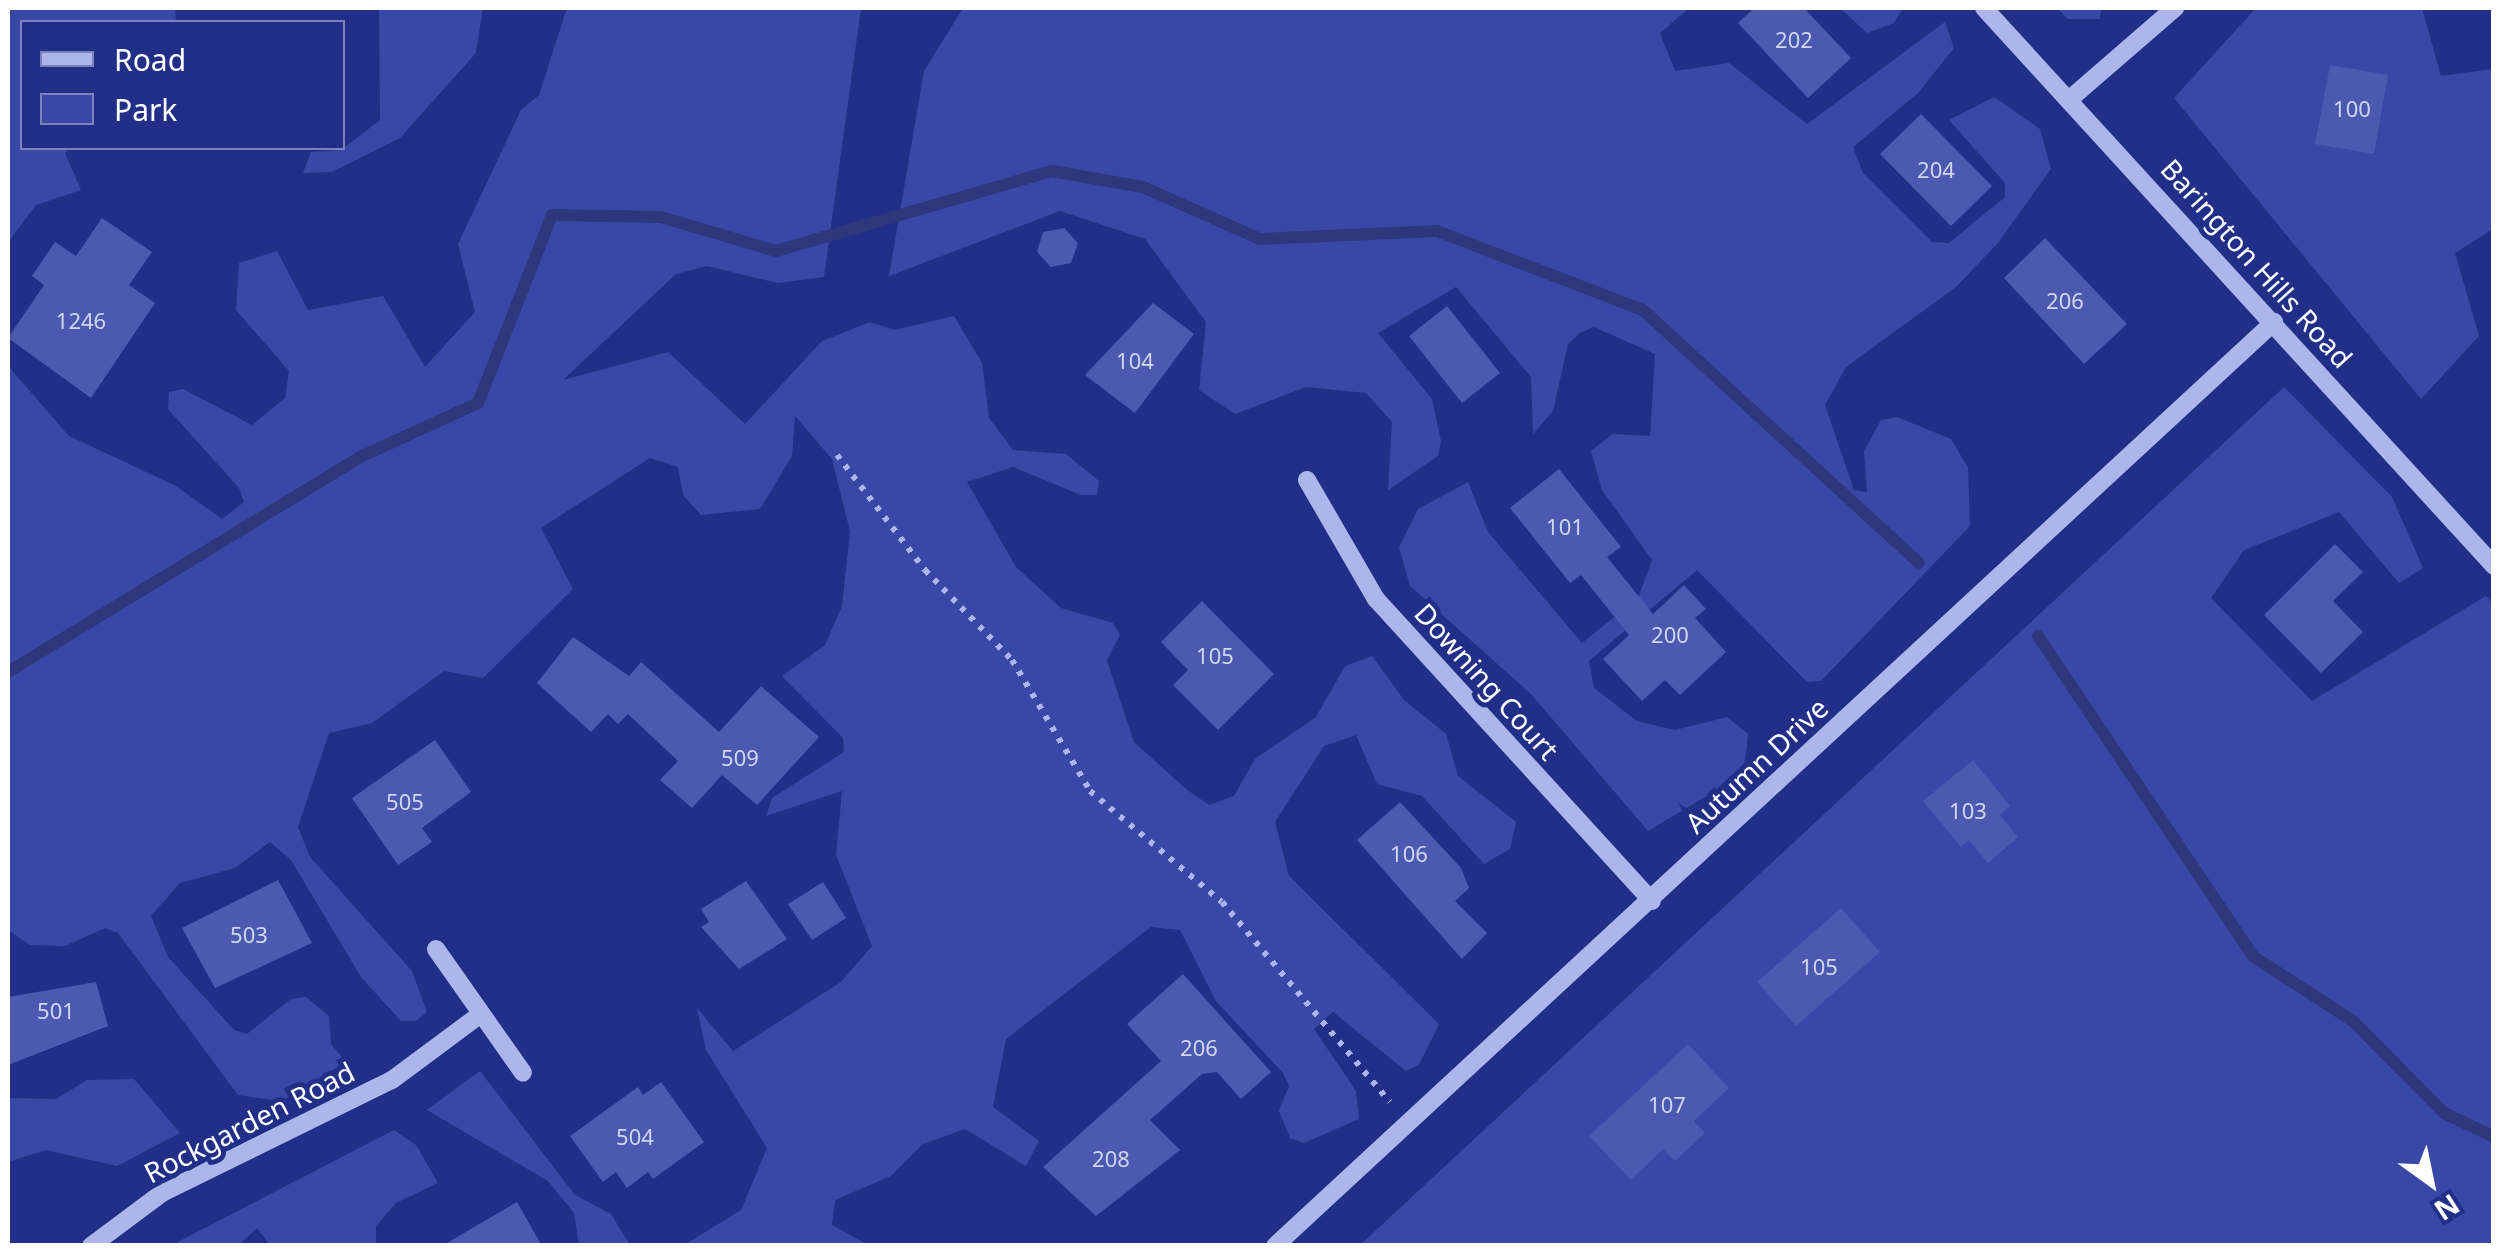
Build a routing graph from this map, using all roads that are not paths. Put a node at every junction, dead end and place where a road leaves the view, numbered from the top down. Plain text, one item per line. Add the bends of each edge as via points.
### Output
1 (1984, 8) edge
2 (2174, 8) edge
3 (2071, 98) junction
4 (2274, 322) junction
5 (1306, 480) dead end
6 (2491, 562) edge
7 (1652, 901) junction
8 (436, 949) dead end
9 (481, 1014) junction
10 (523, 1073) dead end
11 (90, 1246) edge
12 (1275, 1246) edge

1 - 3 street, Barington Hills Road
2 - 3 street
3 - 4 street, Barington Hills Road
4 - 6 street, Barington Hills Road
4 - 7 street, Autumn Drive
5 - 7 street, Downing Court via 1367,588
7 - 12 street, Autumn Drive
8 - 9 street
9 - 10 street
9 - 11 street, Rockgarden Road via 392,1080 162,1193

